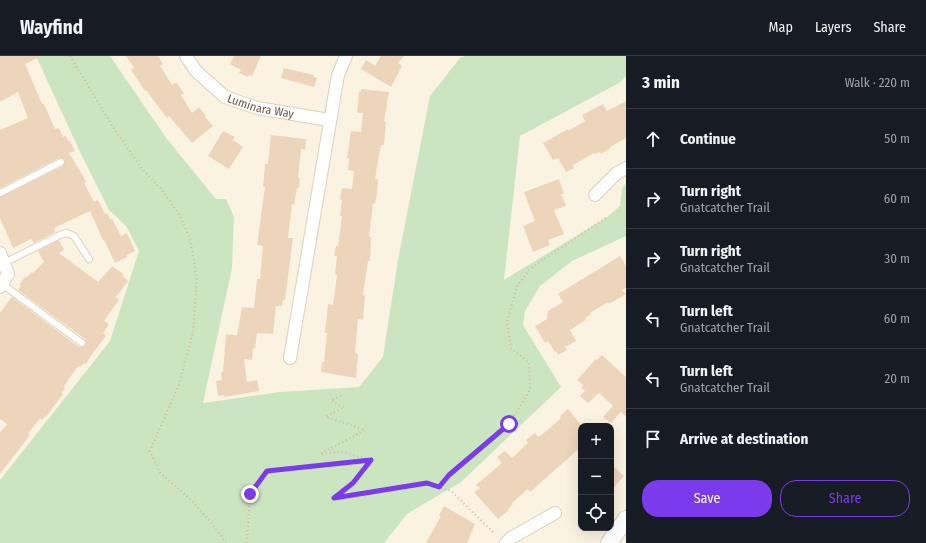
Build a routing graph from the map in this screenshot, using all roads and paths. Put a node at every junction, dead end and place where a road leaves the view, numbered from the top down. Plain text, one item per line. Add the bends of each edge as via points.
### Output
1 (70, 56) edge
2 (186, 56) edge
3 (346, 56) edge
4 (330, 120) junction
5 (61, 162) dead end
6 (626, 168) edge
7 (0, 193) edge
8 (595, 195) dead end
9 (608, 217) dead end
10 (2, 258) edge
11 (89, 259) dead end
12 (1, 286) edge
13 (82, 343) dead end
14 (290, 358) dead end
15 (341, 396) dead end
16 (371, 460) junction
17 (439, 487) junction
18 (555, 513) dead end
19 (626, 519) edge
20 (495, 534) dead end
21 (226, 543) edge
22 (247, 543) edge
23 (506, 543) edge
24 (609, 543) edge

1 - 21 path via 143,170 163,191 180,216 190,239 196,279 193,332 180,382 150,451 160,473 189,498
2 - 4 street, Luminara Way via 196,71 225,97 257,108
3 - 4 street via 338,75
4 - 14 street
5 - 7 lane
6 - 8 street via 617,173
9 - 17 path via 531,268 517,286 507,322 510,348 529,363 530,390 509,424 449,475
10 - 11 lane via 67,233 74,236
10 - 12 street via 8,274
12 - 13 lane
15 - 16 path via 331,401 344,407 326,417 365,430 320,454 342,452
16 - 17 path via 353,483 334,498 427,483
16 - 22 path via 267,471 250,494
17 - 20 path via 451,490
18 - 23 street
19 - 24 street

